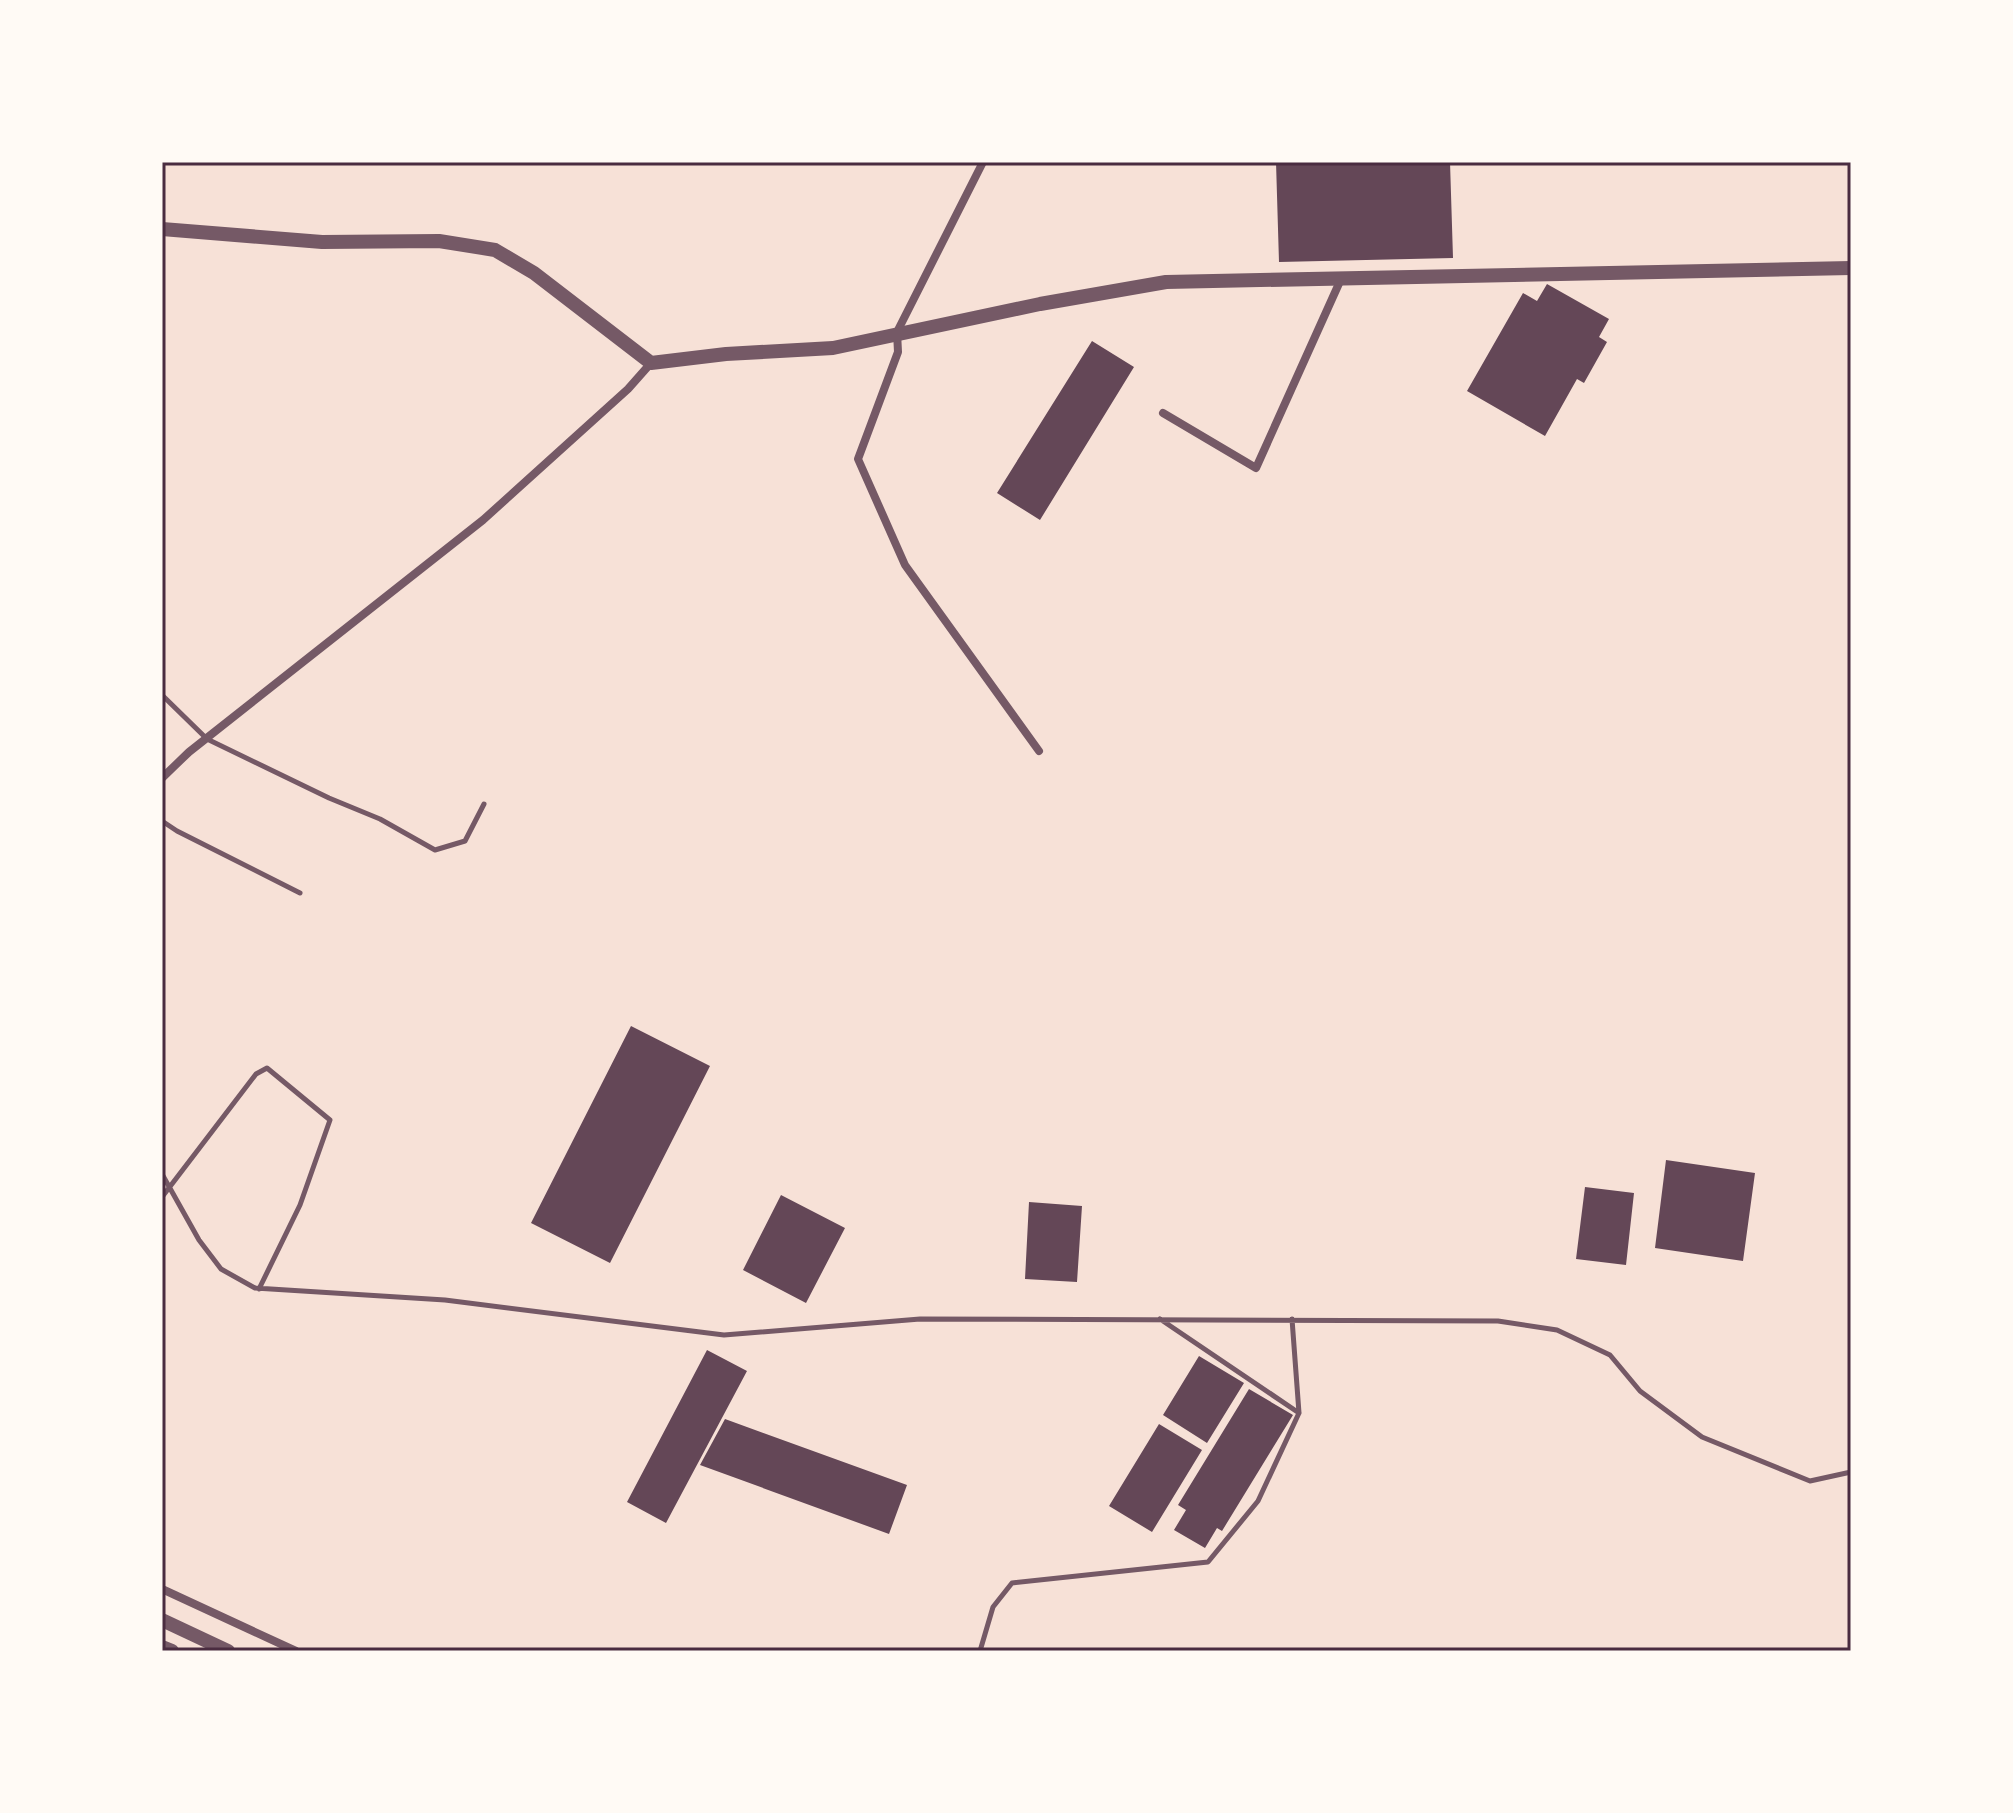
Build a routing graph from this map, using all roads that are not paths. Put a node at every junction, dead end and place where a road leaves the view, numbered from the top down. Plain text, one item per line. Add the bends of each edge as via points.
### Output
1 (983, 162) edge
2 (162, 229) edge
3 (1851, 268) edge
4 (1341, 278) junction
5 (897, 332) junction
6 (651, 363) junction
7 (1163, 413) dead end
8 (162, 695) edge
9 (207, 739) junction
10 (1039, 751) dead end
11 (162, 778) edge
12 (484, 804) dead end
13 (162, 821) edge
14 (300, 893) dead end
15 (162, 1174) edge
16 (170, 1190) junction
17 (162, 1197) edge
18 (259, 1289) junction
19 (1159, 1318) junction
20 (1292, 1319) junction
21 (1299, 1413) junction
22 (1851, 1472) edge
23 (162, 1589) edge
24 (162, 1620) edge
25 (162, 1647) edge
26 (172, 1651) edge
27 (228, 1651) edge
28 (296, 1651) edge
29 (980, 1651) edge

1 - 5 street
2 - 6 street via 322,242 439,241 495,250 534,273
3 - 4 street
4 - 5 street via 1166,282
4 - 7 street via 1256,468
5 - 6 street via 833,348
5 - 10 street via 898,352 858,459 905,565
6 - 9 street via 483,520
8 - 9 lane
9 - 11 street
9 - 12 lane via 435,850 465,841
13 - 14 lane
15 - 16 lane
16 - 17 lane
16 - 18 lane via 221,1269
16 - 18 lane via 256,1074 267,1068 330,1120 300,1205
18 - 19 lane via 445,1300 724,1335 920,1319
19 - 20 lane
19 - 21 lane
20 - 21 lane
20 - 22 lane via 1498,1321 1557,1330 1610,1355 1640,1391 1702,1437 1810,1481
21 - 29 lane via 1258,1501 1208,1562 1012,1583 993,1607
23 - 28 street
24 - 27 street
25 - 26 street

